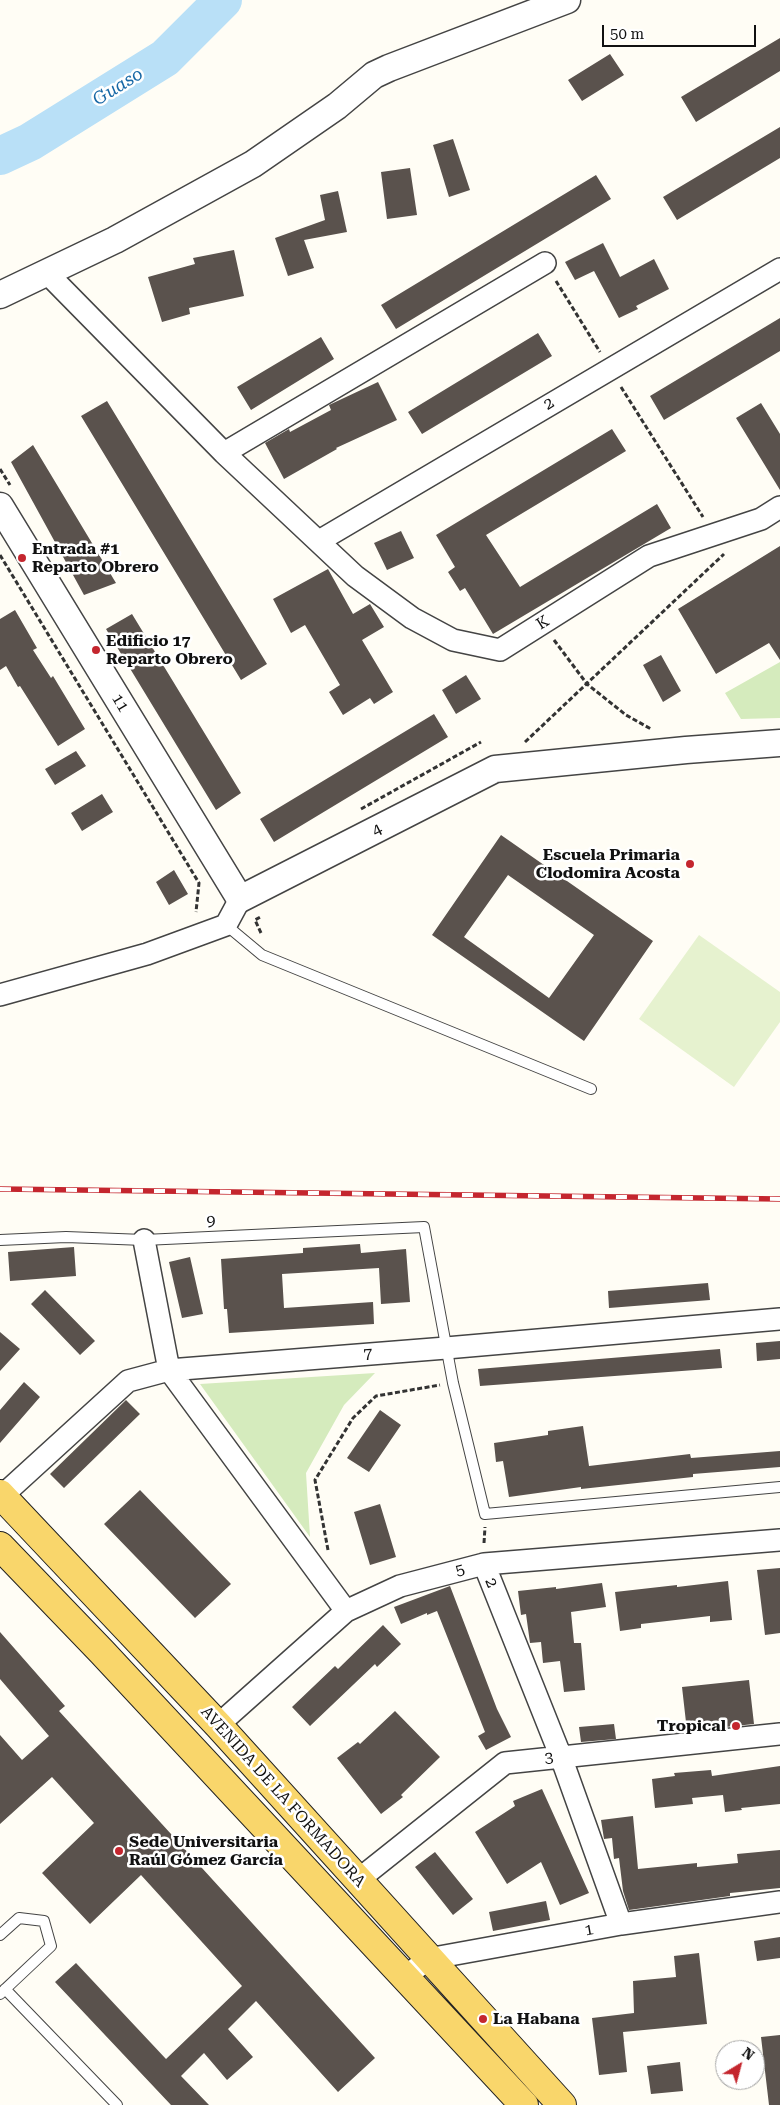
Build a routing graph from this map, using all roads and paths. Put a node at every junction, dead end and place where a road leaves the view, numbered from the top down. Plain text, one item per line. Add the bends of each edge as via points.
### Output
1 (567, 0) edge
2 (545, 263) joint
3 (780, 269) edge
4 (46, 272) junction
5 (0, 295) edge
6 (610, 368) junction
7 (224, 453) junction
8 (0, 468) edge
9 (5, 496) edge
10 (780, 507) edge
11 (714, 534) junction
12 (319, 541) junction
13 (727, 552) dead end
14 (0, 555) edge
15 (542, 624) junction
16 (587, 684) junction
17 (652, 730) dead end
18 (482, 742) dead end
19 (523, 743) dead end
20 (780, 743) edge
21 (354, 813) dead end
22 (240, 899) junction
23 (196, 912) dead end
24 (226, 925) junction
25 (0, 995) edge
26 (591, 1089) dead end
27 (0, 1240) edge
28 (144, 1240) junction
29 (780, 1319) edge
30 (446, 1348) junction
31 (169, 1370) junction
32 (453, 1383) junction
33 (780, 1487) edge
34 (1, 1495) edge
35 (485, 1514) junction
36 (780, 1540) edge
37 (0, 1546) edge
38 (329, 1554) dead end
39 (484, 1564) junction
40 (346, 1611) junction
41 (218, 1725) junction
42 (780, 1734) edge
43 (561, 1757) junction
44 (358, 1880) junction
45 (780, 1902) edge
46 (620, 1924) junction
47 (0, 1935) edge
48 (428, 1959) junction
49 (405, 1977) junction
50 (3, 1991) edge
51 (117, 2105) edge
52 (524, 2105) edge
53 (562, 2105) edge

1 - 4 street via 374,75 337,106 253,164 116,240
2 - 6 path
2 - 7 street
3 - 6 street, 2
4 - 5 street
4 - 7 street, K
6 - 11 path
6 - 12 street, 2
7 - 12 street, K
8 - 9 path
9 - 22 street, 11
10 - 11 street, K via 761,519
11 - 15 street, K via 649,556
12 - 15 street, K via 355,576 412,618 453,640 500,650
13 - 16 path
14 - 23 path via 199,883
15 - 16 path
16 - 17 path via 626,715
16 - 19 path
18 - 21 path
20 - 22 street, 4 via 495,769
22 - 24 street
24 - 25 street via 147,954
24 - 26 lane via 262,955
27 - 28 lane, 9 via 66,1237
28 - 30 lane, 9 via 424,1226
28 - 31 street
29 - 30 street, 7
30 - 31 street, 7
30 - 32 lane
31 - 34 street, 7 via 128,1381
31 - 40 street
32 - 35 lane
32 - 38 path via 376,1396 353,1418 315,1480
33 - 35 lane
34 - 41 main road, AVENIDA DE LA FORMADORA
35 - 39 path, 2
36 - 39 street, 5
37 - 49 main road, AVENIDA DE LA FORMADORA
39 - 40 street, 5 via 400,1586
39 - 43 street, 2
40 - 41 street, 5
41 - 44 main road, AVENIDA DE LA FORMADORA
42 - 43 street, 3
43 - 44 street, 3 via 505,1763
43 - 46 street, 2
44 - 48 main road, AVENIDA DE LA FORMADORA
45 - 46 street, 1
46 - 48 street, 1
47 - 50 lane via 19,1918 44,1921 51,1946
48 - 49 street, 1
48 - 53 main road, AVENIDA DE LA FORMADORA
49 - 52 main road, AVENIDA DE LA FORMADORA
50 - 51 lane

